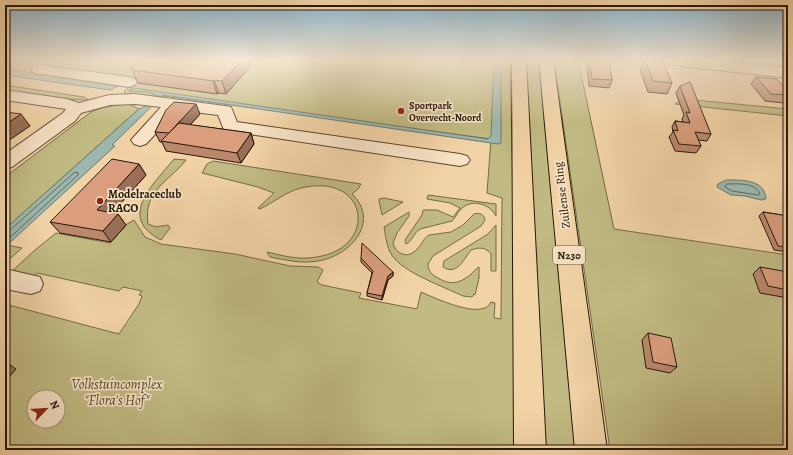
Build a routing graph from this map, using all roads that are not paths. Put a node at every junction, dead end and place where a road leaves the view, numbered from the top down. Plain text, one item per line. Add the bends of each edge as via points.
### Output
1 (123, 81) edge
2 (520, 81) edge
3 (548, 81) edge
4 (129, 82) dead end
5 (5, 95) edge
6 (174, 104) junction
7 (75, 109) junction
8 (140, 140) dead end
9 (460, 160) dead end
10 (5, 164) edge
11 (5, 279) edge
12 (31, 284) dead end
13 (530, 450) edge
14 (591, 450) edge

1 - 4 street
2 - 13 main road
3 - 14 main road, Zuilense Ring / N230
5 - 7 street via 67,104
6 - 7 street via 121,99
6 - 8 street
6 - 9 street via 225,111 230,126
7 - 10 street via 69,117
11 - 12 street

